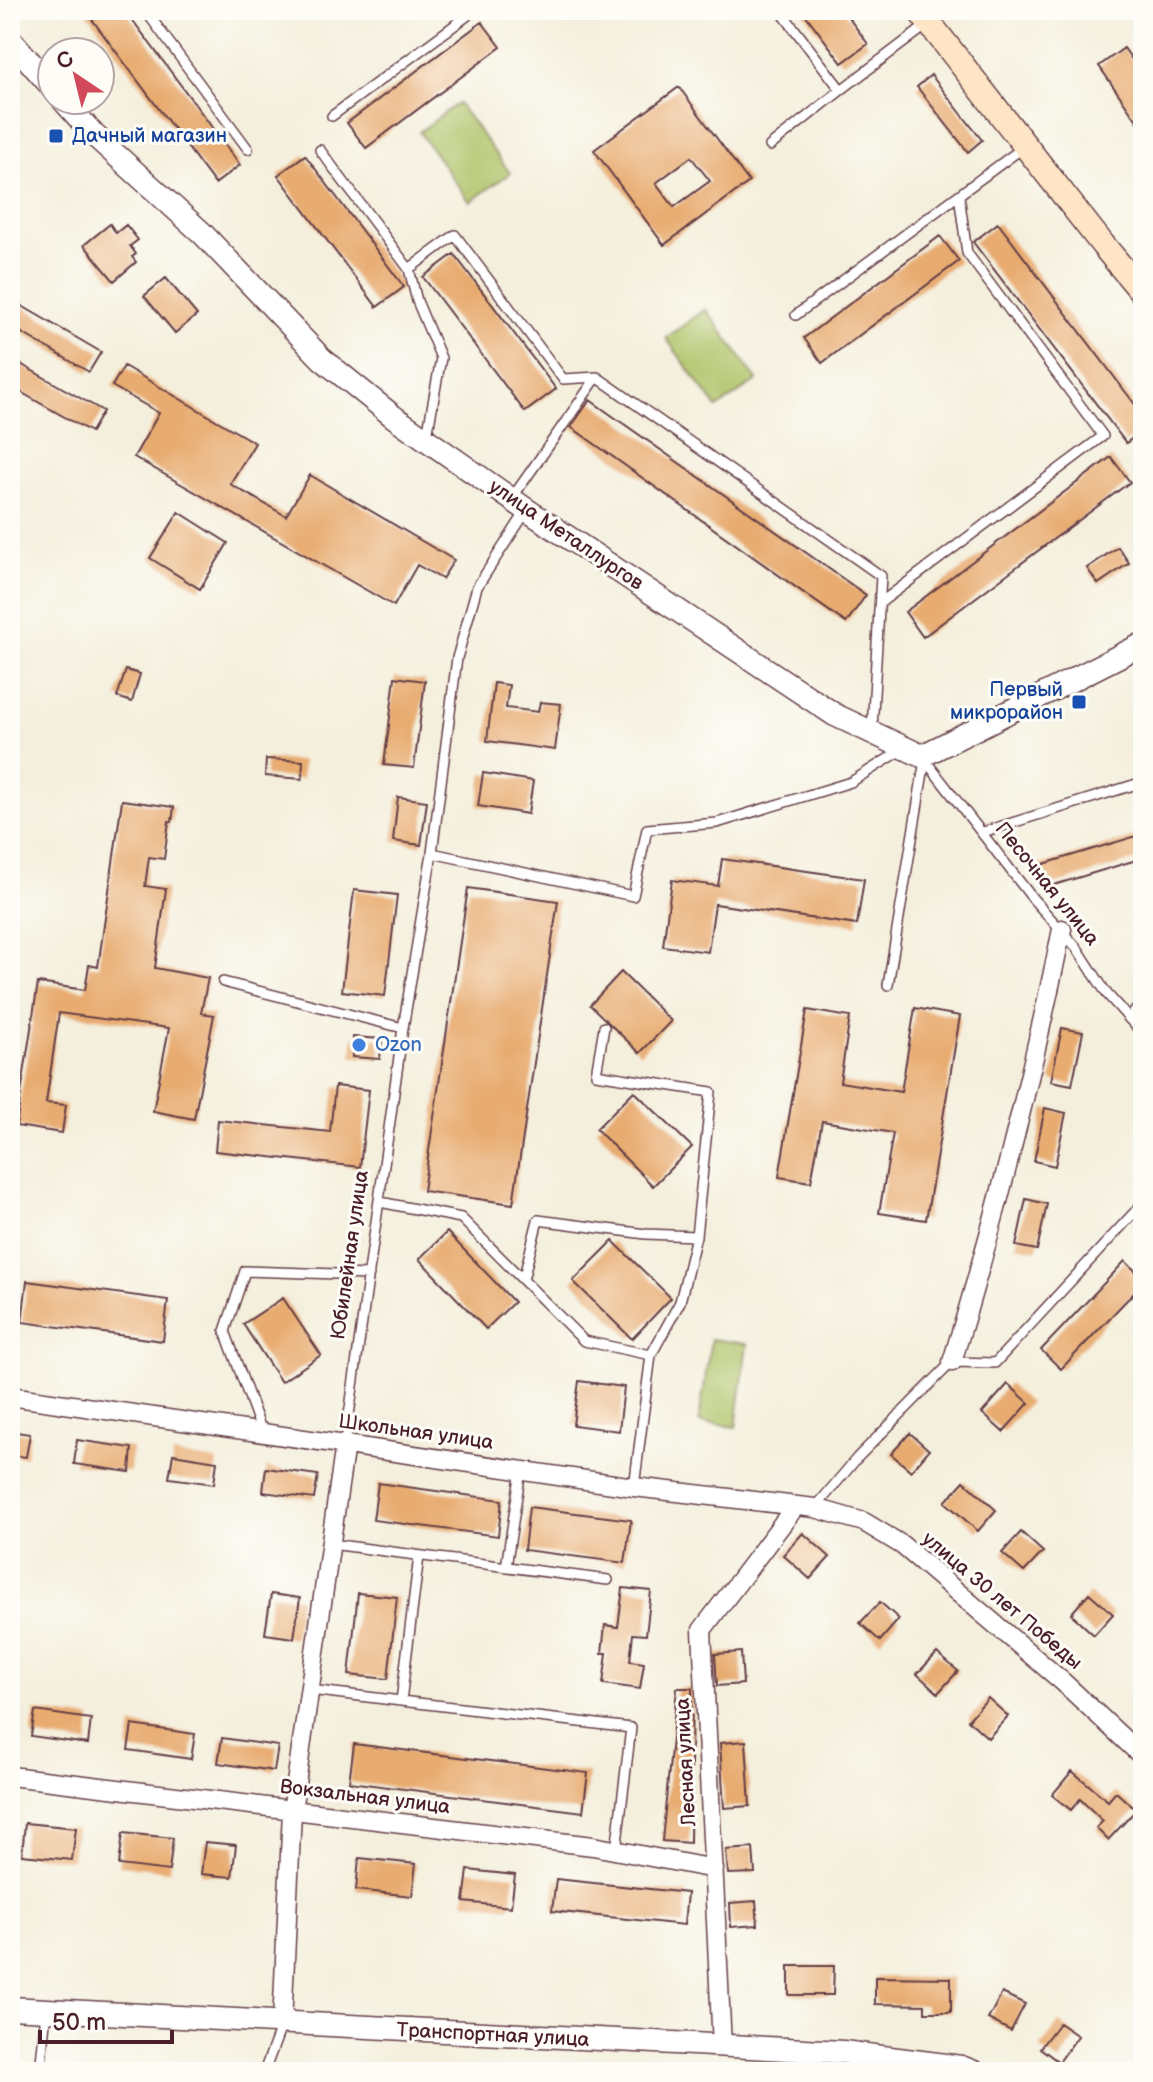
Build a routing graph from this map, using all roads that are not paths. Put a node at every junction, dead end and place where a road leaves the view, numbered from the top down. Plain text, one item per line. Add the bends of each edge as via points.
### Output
1 (145, 10) edge
2 (463, 10) edge
3 (780, 10) edge
4 (1135, 10) edge
5 (924, 17) edge
6 (1143, 21) edge
7 (10, 39) edge
8 (36, 69) edge
9 (841, 90) junction
10 (77, 116) edge
11 (332, 116) dead end
12 (770, 146) dead end
13 (1025, 146) junction
14 (248, 149) dead end
15 (320, 150) dead end
16 (959, 195) junction
17 (409, 269) junction
18 (1143, 293) edge
19 (796, 315) dead end
20 (597, 377) junction
21 (426, 439) junction
22 (519, 504) junction
23 (880, 603) junction
24 (1143, 644) edge
25 (871, 733) junction
26 (917, 755) junction
27 (1143, 782) edge
28 (983, 832) junction
29 (432, 853) junction
30 (1062, 929) junction
31 (223, 982) dead end
32 (888, 985) dead end
33 (1143, 1001) edge
34 (1129, 1019) junction
35 (604, 1027) dead end
36 (403, 1028) junction
37 (1143, 1034) edge
38 (380, 1202) junction
39 (1143, 1203) edge
40 (696, 1236) junction
41 (369, 1275) junction
42 (523, 1280) junction
43 (651, 1355) junction
44 (952, 1362) junction
45 (10, 1396) edge
46 (262, 1432) junction
47 (345, 1444) junction
48 (521, 1470) junction
49 (634, 1487) junction
50 (795, 1507) junction
51 (815, 1508) junction
52 (331, 1544) junction
53 (419, 1556) junction
54 (506, 1567) junction
55 (608, 1580) dead end
56 (310, 1690) junction
57 (401, 1701) junction
58 (1143, 1757) edge
59 (10, 1776) edge
60 (292, 1811) junction
61 (616, 1851) junction
62 (714, 1869) junction
63 (10, 2008) edge
64 (47, 2010) junction
65 (282, 2024) junction
66 (722, 2047) junction
67 (40, 2072) edge
68 (264, 2072) edge
69 (974, 2072) edge

1 - 14 lane
2 - 11 lane via 467,16
3 - 9 lane
4 - 6 lane
5 - 9 lane
5 - 13 main road
7 - 8 street
9 - 12 lane
10 - 21 street, улица Металлургов via 202,233 322,359
13 - 16 lane
13 - 18 main road
15 - 17 lane
16 - 19 lane
16 - 23 lane via 967,253 1103,436
17 - 20 lane via 455,235 563,379
17 - 21 lane via 441,358
20 - 22 lane, Юбилейная улица
20 - 23 lane via 881,576
21 - 22 street, улица Металлургов
22 - 25 street, улица Металлургов via 835,715
22 - 29 lane, Юбилейная улица via 477,587 457,658
23 - 25 lane
24 - 26 street
25 - 26 street, улица Металлургов
26 - 28 lane, Песочная улица
26 - 29 lane via 851,782 717,823 647,829 633,896
26 - 32 lane
27 - 28 lane
28 - 30 lane, Песочная улица
29 - 36 lane, Юбилейная улица
30 - 34 lane, Песочная улица
30 - 44 street via 1033,1071
31 - 36 lane
33 - 34 lane
34 - 37 lane, Песочная улица
35 - 40 lane via 596,1074 711,1092
36 - 38 lane, Юбилейная улица
38 - 41 lane, Юбилейная улица
38 - 42 lane via 461,1218
39 - 44 lane via 995,1363
40 - 42 lane via 538,1220
40 - 43 lane via 680,1302
41 - 46 lane via 245,1271 225,1331
41 - 47 lane, Юбилейная улица
42 - 43 lane via 584,1341
43 - 49 lane
44 - 51 lane
45 - 46 street, Школьная улица
46 - 47 street, Школьная улица
47 - 48 street, Школьная улица
47 - 52 street, Юбилейная улица
48 - 49 street, Школьная улица
48 - 54 lane
49 - 50 street, Школьная улица
50 - 51 street, Школьная улица
50 - 62 street, Лесная улица via 702,1630
51 - 58 street, улица 30 лет Победы via 864,1522 902,1545
52 - 53 lane
52 - 56 street, Юбилейная улица
53 - 54 lane
53 - 57 lane
54 - 55 lane
56 - 57 lane
56 - 60 street, Юбилейная улица
57 - 61 lane via 631,1728
59 - 60 street, Вокзальная улица
60 - 61 street, Вокзальная улица
60 - 65 street, Юбилейная улица
61 - 62 street, Вокзальная улица
62 - 66 street, Лесная улица
63 - 64 street, Транспортная улица
64 - 65 street, Транспортная улица
64 - 67 lane
65 - 66 street, Транспортная улица
65 - 68 lane
66 - 69 street, Транспортная улица via 843,2052

